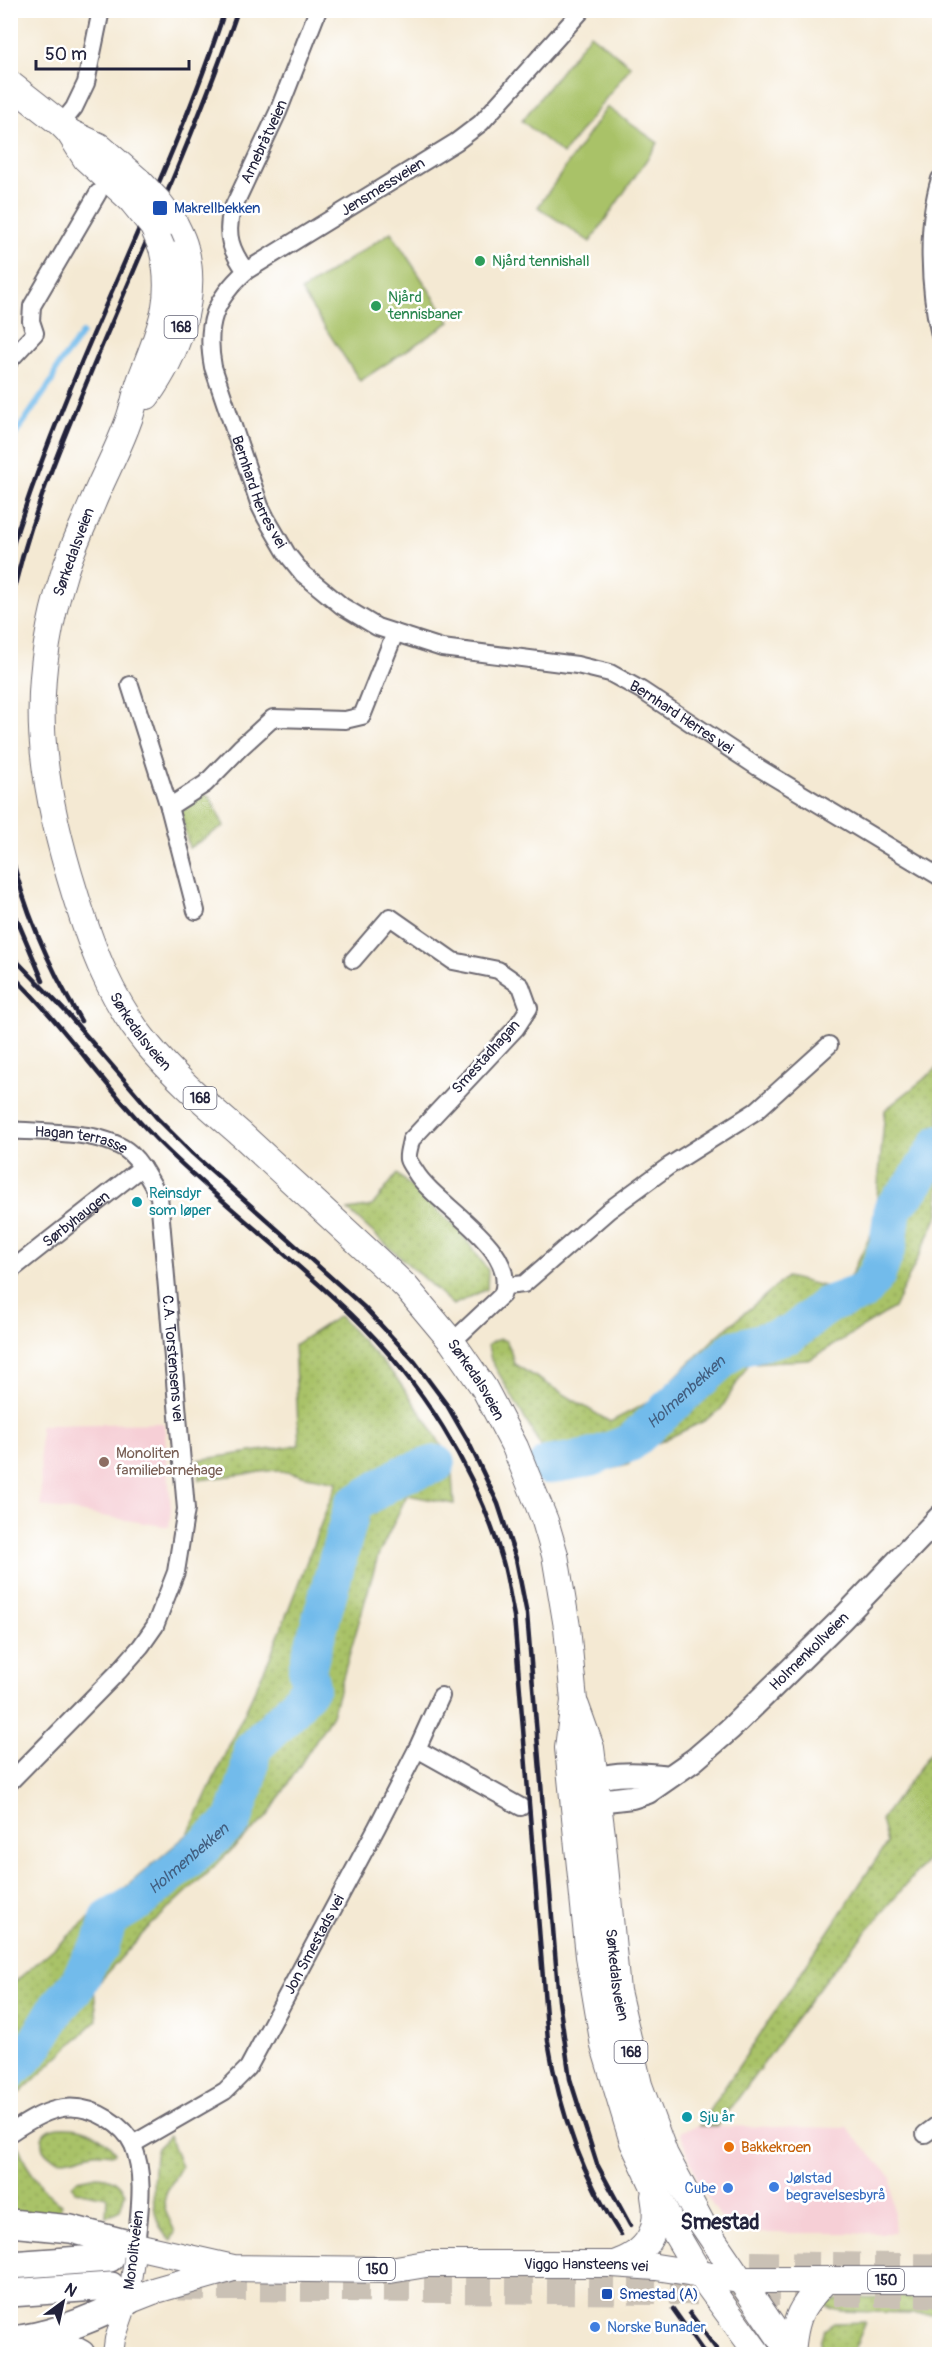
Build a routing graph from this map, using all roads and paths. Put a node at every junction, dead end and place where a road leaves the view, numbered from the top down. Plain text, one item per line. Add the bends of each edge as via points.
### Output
1 (101, 10) edge
2 (318, 10) edge
3 (582, 10) edge
4 (10, 84) edge
5 (65, 128) junction
6 (939, 179) edge
7 (135, 190) junction
8 (98, 193) dead end
9 (246, 271) junction
10 (939, 335) edge
11 (10, 360) edge
12 (213, 367) joint
13 (129, 420) junction
14 (395, 633) junction
15 (130, 685) dead end
16 (169, 807) junction
17 (939, 877) edge
18 (196, 911) dead end
19 (354, 960) dead end
20 (829, 1045) dead end
21 (10, 1130) edge
22 (142, 1167) junction
23 (10, 1271) edge
24 (506, 1286) junction
25 (452, 1342) junction
26 (939, 1517) edge
27 (441, 1695) dead end
28 (574, 1701) junction
29 (417, 1749) junction
30 (10, 1782) edge
31 (596, 1789) junction
32 (573, 1792) junction
33 (521, 1807) dead end
34 (939, 2123) edge
35 (10, 2133) edge
36 (932, 2134) edge
37 (133, 2144) junction
38 (651, 2184) junction
39 (10, 2223) edge
40 (136, 2246) junction
41 (110, 2258) dead end
42 (612, 2264) junction
43 (10, 2265) edge
44 (233, 2268) junction
45 (699, 2273) junction
46 (739, 2280) junction
47 (826, 2280) junction
48 (939, 2280) edge
49 (10, 2293) edge
50 (119, 2294) junction
51 (44, 2334) junction
52 (10, 2340) edge
53 (81, 2355) edge
54 (113, 2355) edge
55 (758, 2355) edge
56 (792, 2355) edge

1 - 5 street via 86,83
2 - 9 street, Arnebråtveien via 278,112 228,222 230,246
3 - 9 street, Jensmessveien via 481,123
4 - 5 main road, Sørkedalsveien / 168
5 - 7 main road, Sørkedalsveien / 168 via 99,146
6 - 10 street via 931,271
7 - 13 main road, Sørkedalsveien / 168, bridge via 162,248 168,275 166,306
7 - 13 main road, Sørkedalsveien / 168, bridge via 158,201 174,222 185,246 189,281 185,313 166,365
8 - 11 street via 32,306 35,333
9 - 12 street, Jensmessveien via 232,283 214,312 209,336
12 - 14 street, Bernhard Herres vei via 260,506 287,554 303,574 342,606
13 - 25 main road, Sørkedalsveien / 168 via 64,572 47,636 41,684 40,736 48,792 57,837 92,949 130,1021 166,1065 406,1287
14 - 16 street via 362,716 345,720 273,718 205,784
14 - 17 street, Bernhard Herres vei via 442,648 577,664 610,673
15 - 16 street
16 - 18 street
19 - 24 street, Smestadhagan via 390,917 453,961 498,970 521,986 528,1008 516,1028 411,1140 408,1159 421,1182 490,1247 504,1273
20 - 24 street via 756,1111 618,1203 524,1284
21 - 22 street, Hagan terrasse via 100,1138 128,1152
22 - 23 street, Sørbyhaugen
22 - 30 street, C.A. Torstensens vei via 159,1196 186,1509 176,1572 155,1626 141,1646
24 - 25 street via 496,1302
25 - 28 main road, Sørkedalsveien / 168 via 484,1388 515,1447 545,1521 562,1591
26 - 31 main road, Holmenkollveien via 875,1586 694,1761 648,1792 632,1797
27 - 29 street, Jon Smestads vei
28 - 31 main road, Sørkedalsveien / 168 via 591,1748
28 - 32 main road, Sørkedalsveien / 168 via 568,1748
29 - 33 street
29 - 37 street, Jon Smestads vei via 248,2068 214,2098
31 - 32 main road, Holmenkollveien
31 - 46 main road, Sørkedalsveien / 168 via 617,1991 639,2085 677,2180
32 - 38 main road, Sørkedalsveien / 168 via 589,1956 604,2046 633,2142
34 - 36 street
35 - 37 street via 45,2112 75,2106 116,2123
37 - 40 street, Monolitveien via 140,2185
38 - 42 main road via 656,2225 639,2252
38 - 45 main road, Sørkedalsveien / 168
39 - 40 highway via 70,2229
40 - 44 main road, Viggo Hansteens vei / 150
40 - 50 street, Monolitveien
41 - 43 highway
42 - 44 main road, Viggo Hansteens vei / 150 via 426,2264 390,2270
42 - 45 main road, Viggo Hansteens vei / 150
44 - 50 main road, Viggo Hansteens vei / 150 via 156,2290
45 - 46 main road, Viggo Hansteens vei / 150
45 - 55 main road, Sørkedalsveien / 168
46 - 47 main road, Viggo Hansteens vei / 150
46 - 56 main road, Sørkedalsveien / 168
47 - 48 main road, Viggo Hansteens vei / 150
47 - 56 main road via 799,2311
49 - 50 highway, 150
50 - 51 highway via 88,2319
50 - 54 street, Monolitveien
51 - 52 highway
51 - 53 highway

